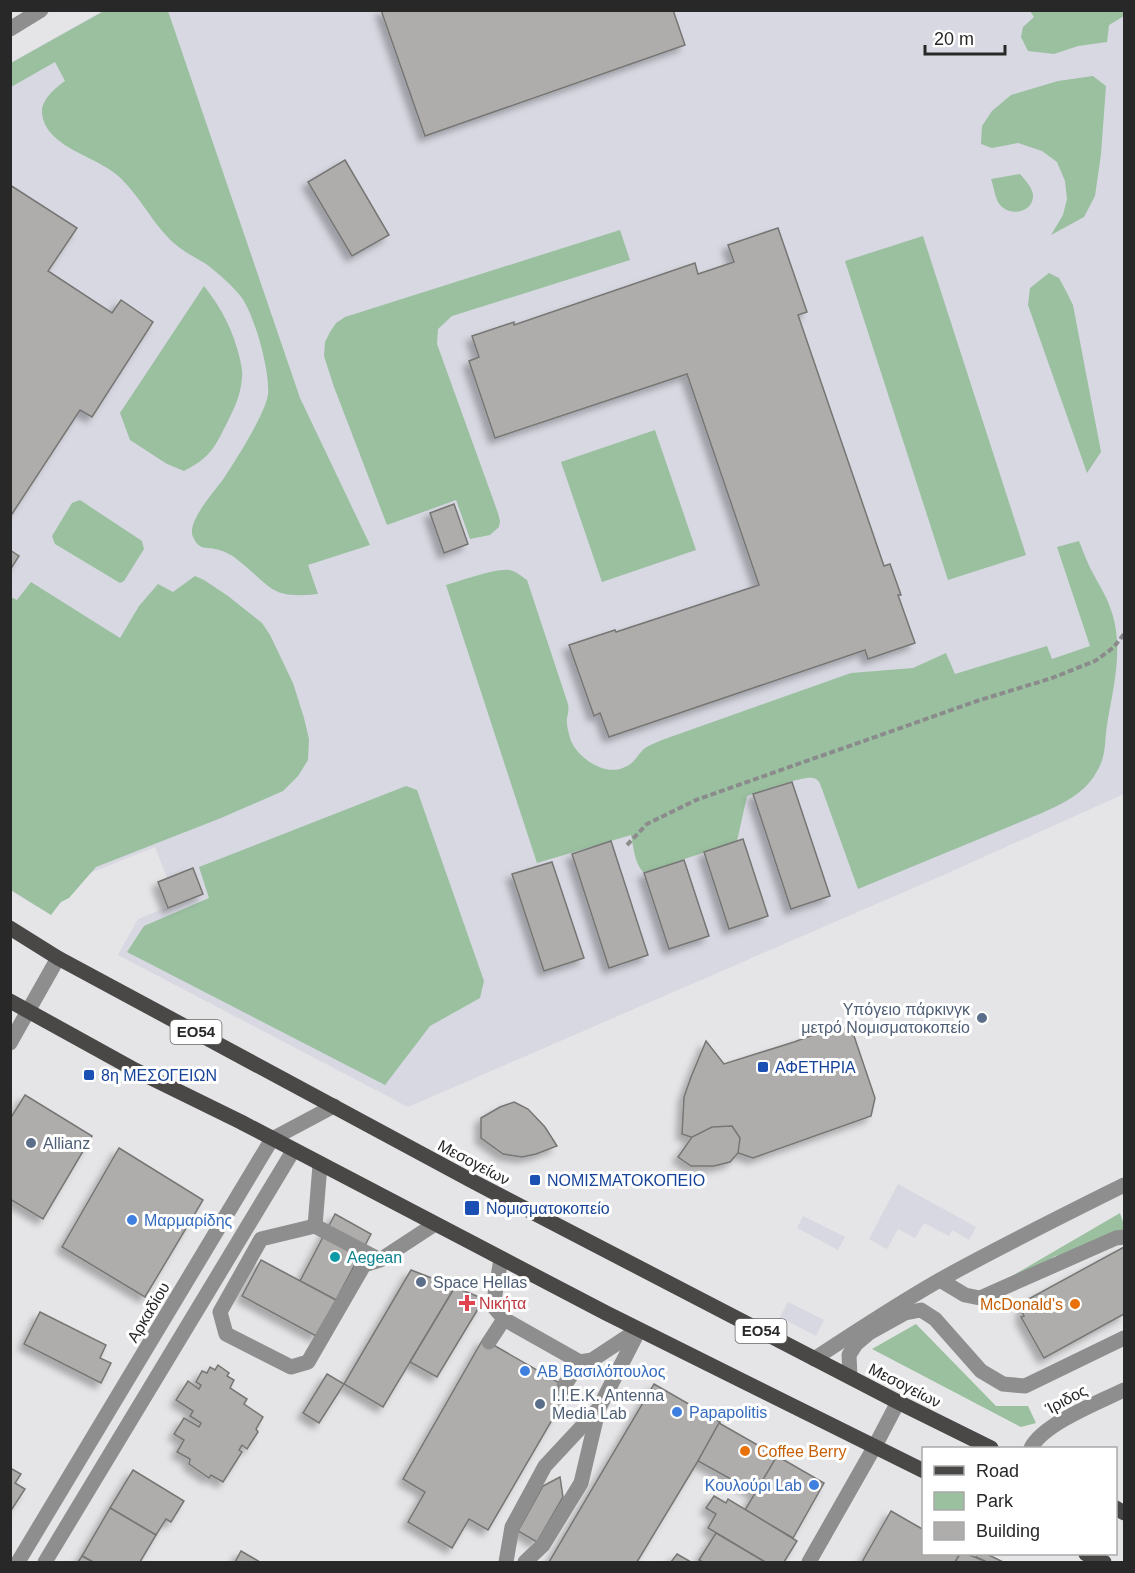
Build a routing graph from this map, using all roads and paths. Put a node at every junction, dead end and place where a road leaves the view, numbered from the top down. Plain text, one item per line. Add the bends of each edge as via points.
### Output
1 (41, 10) edge
2 (10, 29) edge
3 (1124, 634) edge
4 (627, 845) dead end
5 (10, 928) edge
6 (58, 958) junction
7 (10, 1001) edge
8 (28, 1011) junction
9 (10, 1042) edge
10 (334, 1106) junction
11 (272, 1139) junction
12 (293, 1151) junction
13 (320, 1165) junction
14 (1125, 1185) edge
15 (435, 1224) junction
16 (315, 1226) junction
17 (1125, 1237) edge
18 (501, 1259) junction
19 (380, 1260) junction
20 (940, 1280) junction
21 (504, 1319) junction
22 (639, 1330) junction
23 (1125, 1338) edge
24 (489, 1342) dead end
25 (814, 1359) junction
26 (580, 1362) junction
27 (850, 1377) junction
28 (564, 1386) dead end
29 (1125, 1390) edge
30 (898, 1402) junction
31 (599, 1408) junction
32 (875, 1446) junction
33 (987, 1447) edge
34 (1032, 1447) edge
35 (922, 1470) edge
36 (1088, 1555) edge
37 (18, 1563) edge
38 (45, 1563) edge
39 (506, 1563) edge
40 (525, 1563) edge
41 (809, 1563) edge
42 (1104, 1563) edge

1 - 2 street
3 - 4 path via 1095,661 1073,670 696,800 647,824
5 - 6 main road, Μεσογείων / ΕΟ54
6 - 8 street
6 - 10 main road, Μεσογείων / ΕΟ54
7 - 8 main road
8 - 9 street
8 - 11 main road
10 - 11 street
10 - 25 main road, Μεσογείων / ΕΟ54
11 - 12 main road
11 - 37 street, Αρκαδίου
12 - 13 main road
12 - 38 street
13 - 15 main road
13 - 16 street
14 - 20 street
15 - 18 main road
15 - 19 street
16 - 19 street
16 - 19 street via 261,1239 220,1312 226,1334 291,1367 308,1362 364,1265
17 - 20 street via 980,1298 965,1295
18 - 21 street via 493,1306
18 - 22 main road
20 - 25 street
21 - 24 street
21 - 26 street
22 - 26 street via 592,1360
22 - 31 street
22 - 32 main road
23 - 27 street via 1025,1386 1003,1384 981,1371 935,1319 921,1310 905,1313 856,1344 849,1355
25 - 27 main road, Μεσογείων / ΕΟ54
26 - 28 street
27 - 30 main road, Μεσογείων / ΕΟ54
29 - 34 street, Ίριδος via 1052,1426
30 - 32 street
30 - 33 main road, Μεσογείων / ΕΟ54
31 - 39 street via 545,1466 512,1527
31 - 40 street via 581,1483 543,1545
32 - 35 main road
32 - 41 street
36 - 42 main road

